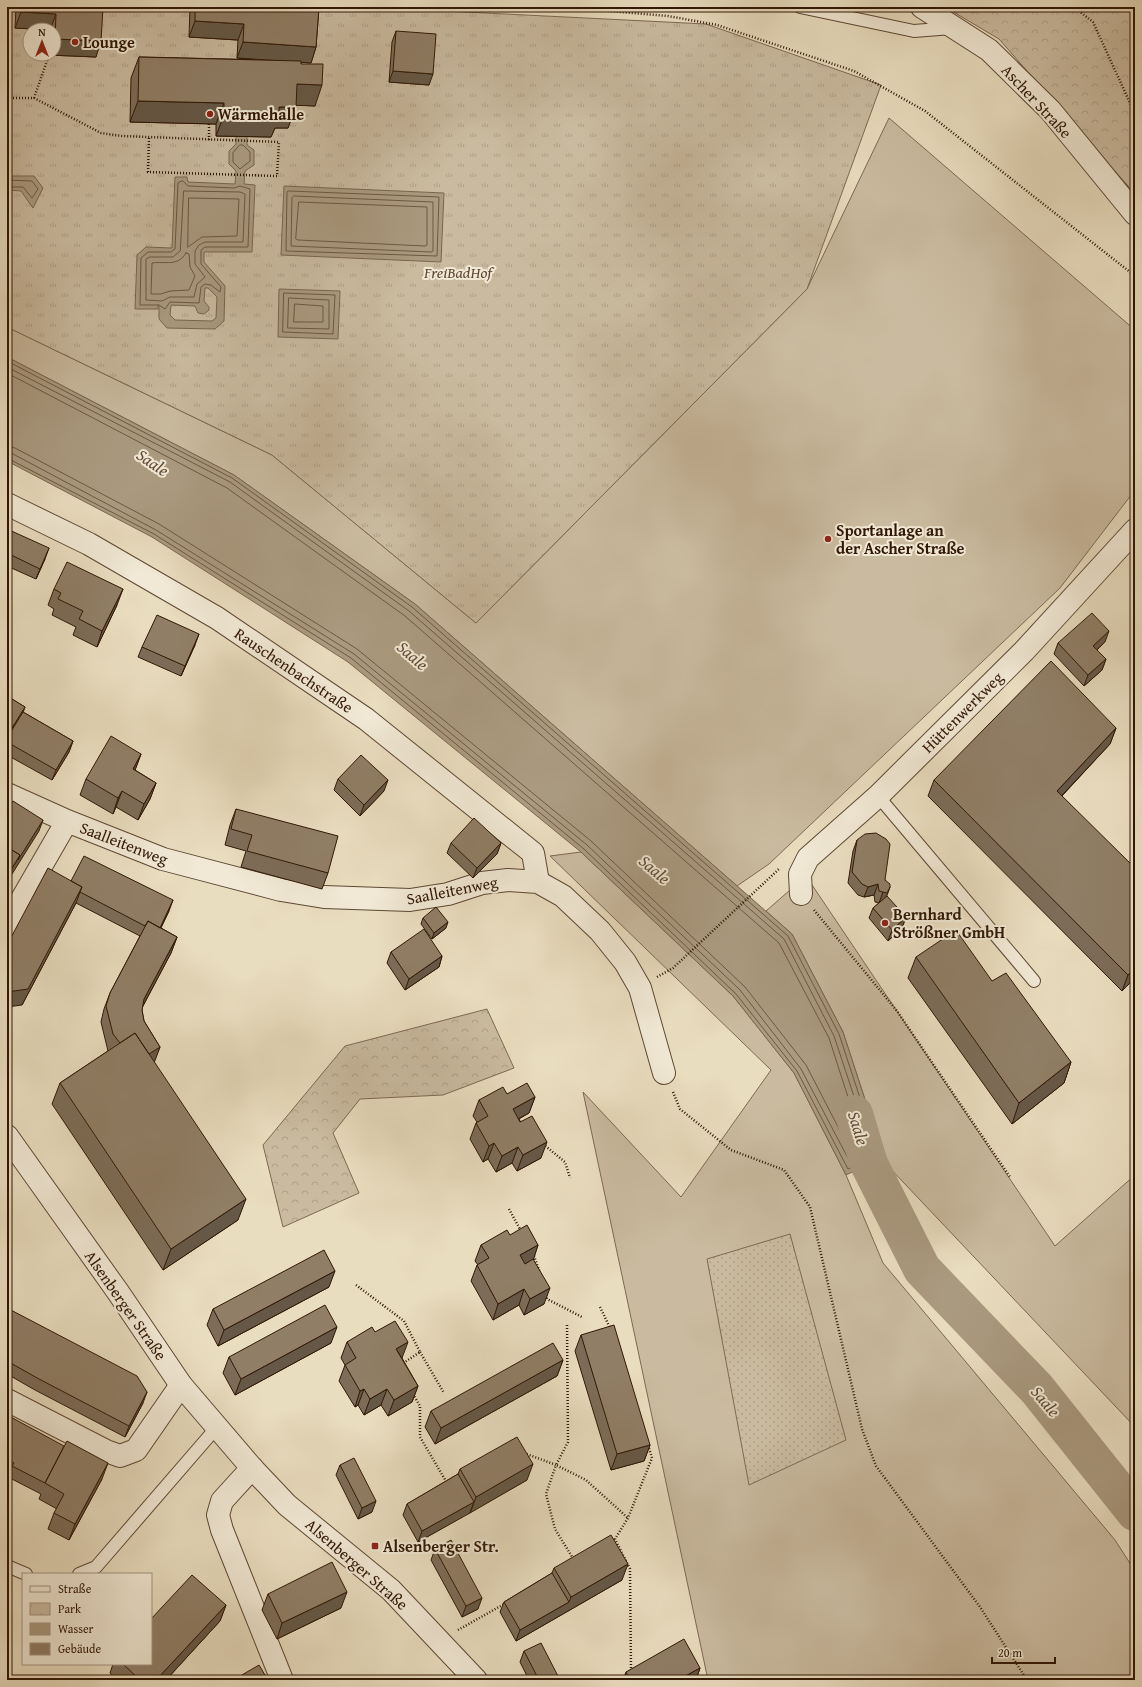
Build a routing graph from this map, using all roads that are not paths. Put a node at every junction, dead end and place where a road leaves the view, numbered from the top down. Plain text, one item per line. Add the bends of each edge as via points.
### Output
1 (800, 7) edge
2 (922, 7) edge
3 (956, 28) junction
4 (1135, 214) edge
5 (7, 504) edge
6 (1135, 530) edge
7 (7, 794) edge
8 (878, 796) junction
9 (67, 821) junction
10 (538, 882) junction
11 (801, 894) road end
12 (7, 925) edge
13 (1034, 981) dead end
14 (664, 1073) road end
15 (7, 1136) edge
16 (181, 1385) junction
17 (7, 1400) edge
18 (217, 1426) junction
19 (252, 1468) junction
20 (7, 1566) edge
21 (24, 1573) edge
22 (81, 1573) edge
23 (282, 1680) edge
24 (476, 1680) edge

1 - 3 lane via 914,31
2 - 3 street, Ascher Straße
3 - 4 street, Ascher Straße via 989,50 1050,110
5 - 10 street, Rauschenbachstraße via 89,544 217,618 366,719 533,853
6 - 8 street, Hüttenwerkweg via 1024,651
7 - 9 street, Saalleitenweg
8 - 11 street, Hüttenwerkweg via 808,858 800,874
8 - 13 lane
9 - 10 street, Saalleitenweg via 163,860 282,890 324,897 410,900 448,894 482,883 508,880
9 - 12 street, Saalleitenweg
10 - 14 street, Saalleitenweg via 563,896 600,932 625,962 640,988
15 - 16 street, Alsenberger Straße
16 - 17 street via 136,1450 120,1456
16 - 18 street, Alsenberger Straße
18 - 19 street, Alsenberger Straße
18 - 22 lane via 96,1567
19 - 23 street via 222,1501 218,1515
19 - 24 street, Alsenberger Straße via 287,1505 391,1590
20 - 21 lane

